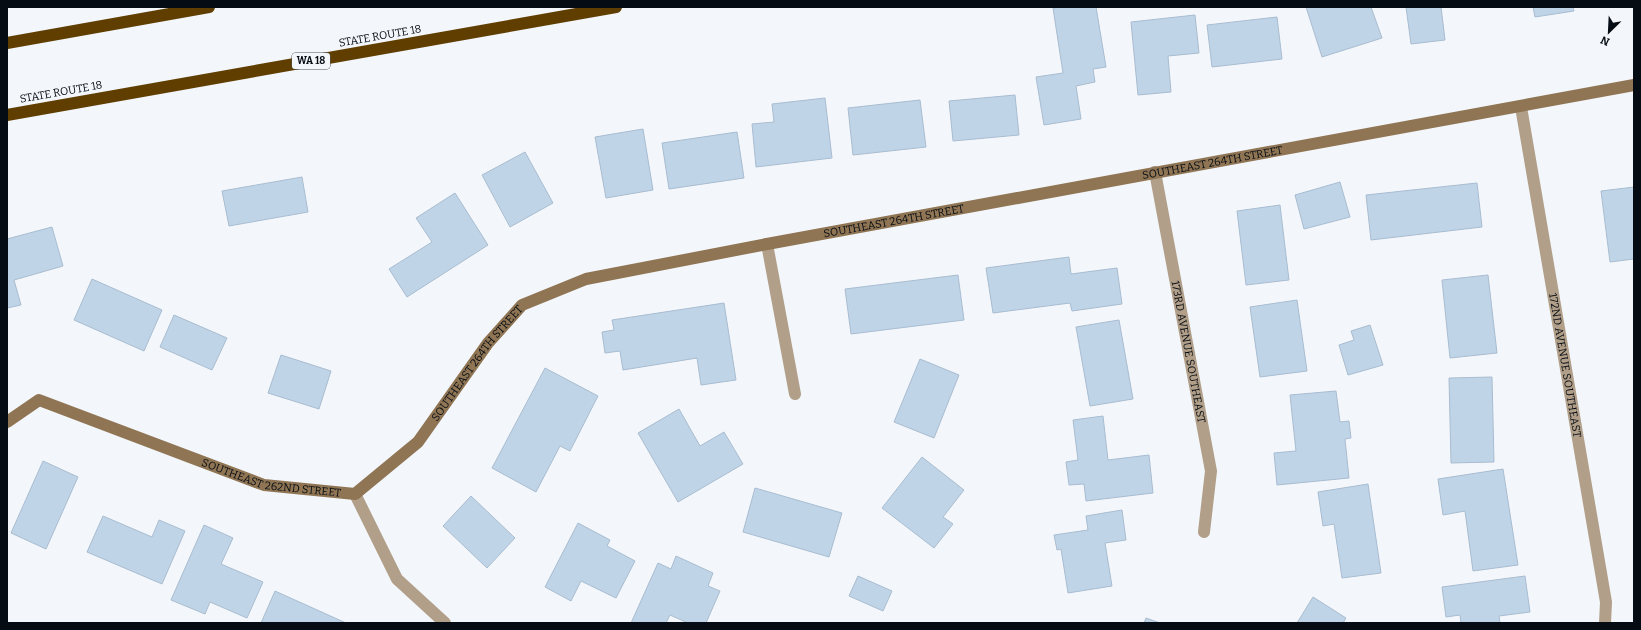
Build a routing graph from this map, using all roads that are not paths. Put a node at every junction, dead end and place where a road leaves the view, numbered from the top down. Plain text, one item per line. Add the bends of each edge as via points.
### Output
1 (209, 7) edge
2 (616, 7) edge
3 (7, 43) edge
4 (1634, 85) edge
5 (1520, 107) junction
6 (7, 115) edge
7 (1155, 172) junction
8 (766, 244) junction
9 (795, 394) dead end
10 (7, 422) edge
11 (355, 494) junction
12 (1204, 532) dead end
13 (445, 623) edge
14 (1605, 623) edge

1 - 3 highway
2 - 6 highway, STATE ROUTE 18 / WA 18
4 - 5 street, SOUTHEAST 264TH STREET
5 - 7 street, SOUTHEAST 264TH STREET
5 - 14 street, 172ND AVENUE SOUTHEAST via 1606,602
7 - 8 street, SOUTHEAST 264TH STREET
7 - 12 street, 173RD AVENUE SOUTHEAST via 1211,471
8 - 9 street
8 - 11 street, SOUTHEAST 264TH STREET via 586,279 522,305 488,343 418,442
10 - 11 street, SOUTHEAST 262ND STREET via 39,400 264,485
11 - 13 street, SOUTHEAST 262ND STREET via 397,579

